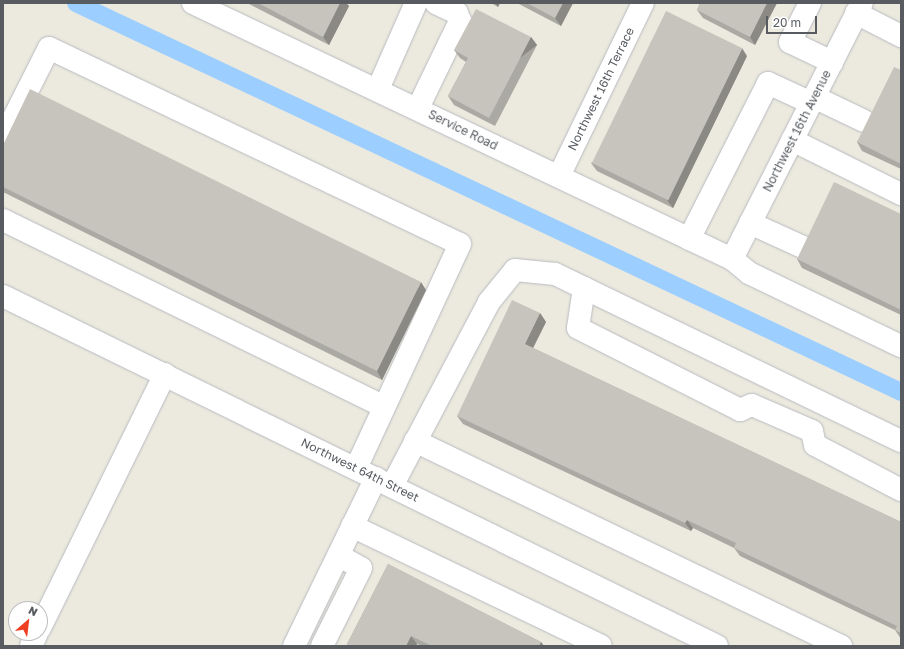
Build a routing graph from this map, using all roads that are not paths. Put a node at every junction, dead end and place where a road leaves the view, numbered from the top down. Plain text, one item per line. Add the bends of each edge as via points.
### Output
1 (193, 3) edge
2 (416, 3) edge
3 (436, 3) edge
4 (643, 3) edge
5 (810, 3) edge
6 (859, 8) edge
7 (901, 36) edge
8 (832, 62) junction
9 (378, 88) junction
10 (812, 100) junction
11 (418, 108) junction
12 (864, 121) dead end
13 (3, 139) edge
14 (792, 140) junction
15 (559, 176) junction
16 (901, 194) edge
17 (3, 220) edge
18 (750, 223) junction
19 (689, 238) junction
20 (807, 249) edge
21 (732, 259) junction
22 (584, 288) junction
23 (3, 296) edge
24 (901, 346) edge
25 (165, 374) junction
26 (384, 407) junction
27 (901, 441) edge
28 (415, 442) junction
29 (356, 468) junction
30 (384, 482) junction
31 (901, 490) edge
32 (352, 526) junction
33 (338, 555) junction
34 (48, 612) edge
35 (568, 639) edge
36 (294, 646) edge
37 (322, 646) edge
38 (600, 646) edge
39 (716, 646) edge
40 (841, 646) edge

1 - 9 street, Service Road
2 - 9 street
3 - 11 street via 457,13 460,21
4 - 15 street, Northwest 16th Terrace
5 - 8 street via 790,42
6 - 7 street
6 - 8 street, Northwest 16th Avenue
8 - 10 street, Northwest 16th Avenue
9 - 11 street, Service Road
10 - 12 street
10 - 14 street, Northwest 16th Avenue
10 - 19 street via 768,83
11 - 15 street, Service Road
13 - 26 street via 49,48 460,244
14 - 16 street
14 - 18 street, Northwest 16th Avenue
15 - 19 street, Service Road
17 - 26 street
18 - 20 street
18 - 21 street, Northwest 16th Avenue
19 - 21 street, Service Road
21 - 24 street, Service Road via 749,273
22 - 27 street
22 - 28 street via 555,274 515,270 489,302
22 - 31 street via 578,328 740,410 752,405 812,431 815,445
23 - 25 street, Northwest 64th Street
25 - 29 street, Northwest 64th Street
25 - 34 street
26 - 29 street
28 - 30 street
28 - 40 street
29 - 30 street, Northwest 64th Street
30 - 32 street
30 - 39 street, Northwest 64th Street
32 - 33 street
32 - 35 street
33 - 36 street
33 - 37 street via 361,568
35 - 38 street

